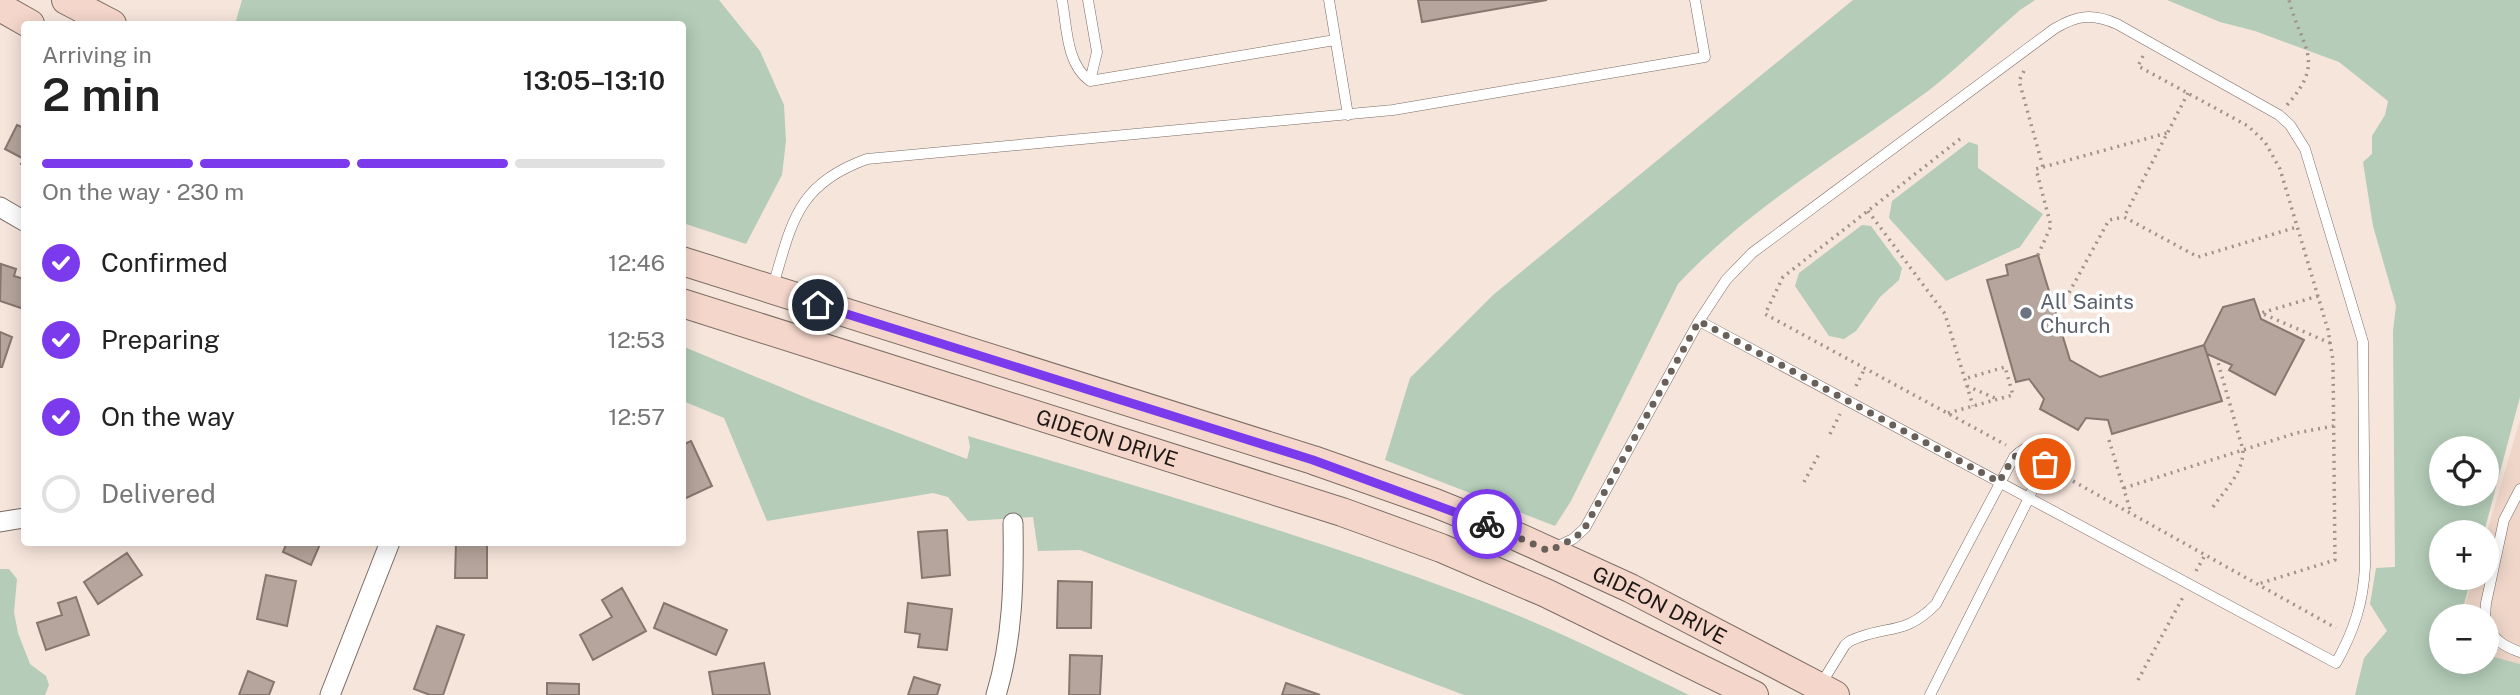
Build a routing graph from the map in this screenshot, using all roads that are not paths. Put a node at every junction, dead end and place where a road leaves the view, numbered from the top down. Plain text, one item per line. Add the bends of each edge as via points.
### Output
1 (66, 0) edge
2 (1062, 0) edge
3 (1088, 0) edge
4 (1329, 0) edge
5 (1695, 0) edge
6 (0, 7) edge
7 (25, 21) edge
8 (106, 21) edge
9 (1335, 40) junction
10 (1090, 81) junction
11 (1348, 115) junction
12 (0, 207) edge
13 (21, 219) edge
14 (686, 262) edge
15 (772, 290) junction
16 (686, 304) edge
17 (1699, 321) junction
18 (760, 329) junction
19 (1999, 482) junction
20 (2520, 489) edge
21 (2029, 498) junction
22 (21, 518) edge
23 (0, 522) edge
24 (1013, 523) dead end
25 (388, 546) edge
26 (1549, 551) junction
27 (2486, 604) edge
28 (2499, 643) edge
29 (2520, 652) edge
30 (1827, 691) edge
31 (330, 695) edge
32 (996, 695) edge
33 (1754, 695) edge
34 (1930, 695) edge

1 - 8 main road
2 - 10 lane via 1073,59
3 - 10 lane via 1097,52
4 - 9 lane
5 - 11 lane via 1705,57
6 - 7 main road
9 - 10 lane
9 - 11 lane
11 - 15 lane via 867,159 829,176 798,209
12 - 13 street
14 - 15 main road, GIDEON DRIVE
15 - 18 main road
15 - 26 main road, GIDEON DRIVE via 1313,460 1435,503
16 - 18 main road, GIDEON DRIVE
17 - 19 lane
17 - 21 lane via 1726,280 1752,253 2054,29 2088,16 2117,24 2279,115 2305,149 2362,342 2365,567 2351,635 2336,663
17 - 26 lane via 1583,531
18 - 33 main road, GIDEON DRIVE via 1441,548 1546,593
19 - 21 lane
19 - 21 lane via 2019,452 2042,448 2045,464
19 - 30 lane via 1936,604 1906,627 1850,641
20 - 27 lane via 2504,520
21 - 34 lane
22 - 23 street
24 - 32 street via 1014,584
25 - 31 street
26 - 30 main road, GIDEON DRIVE
28 - 29 lane

